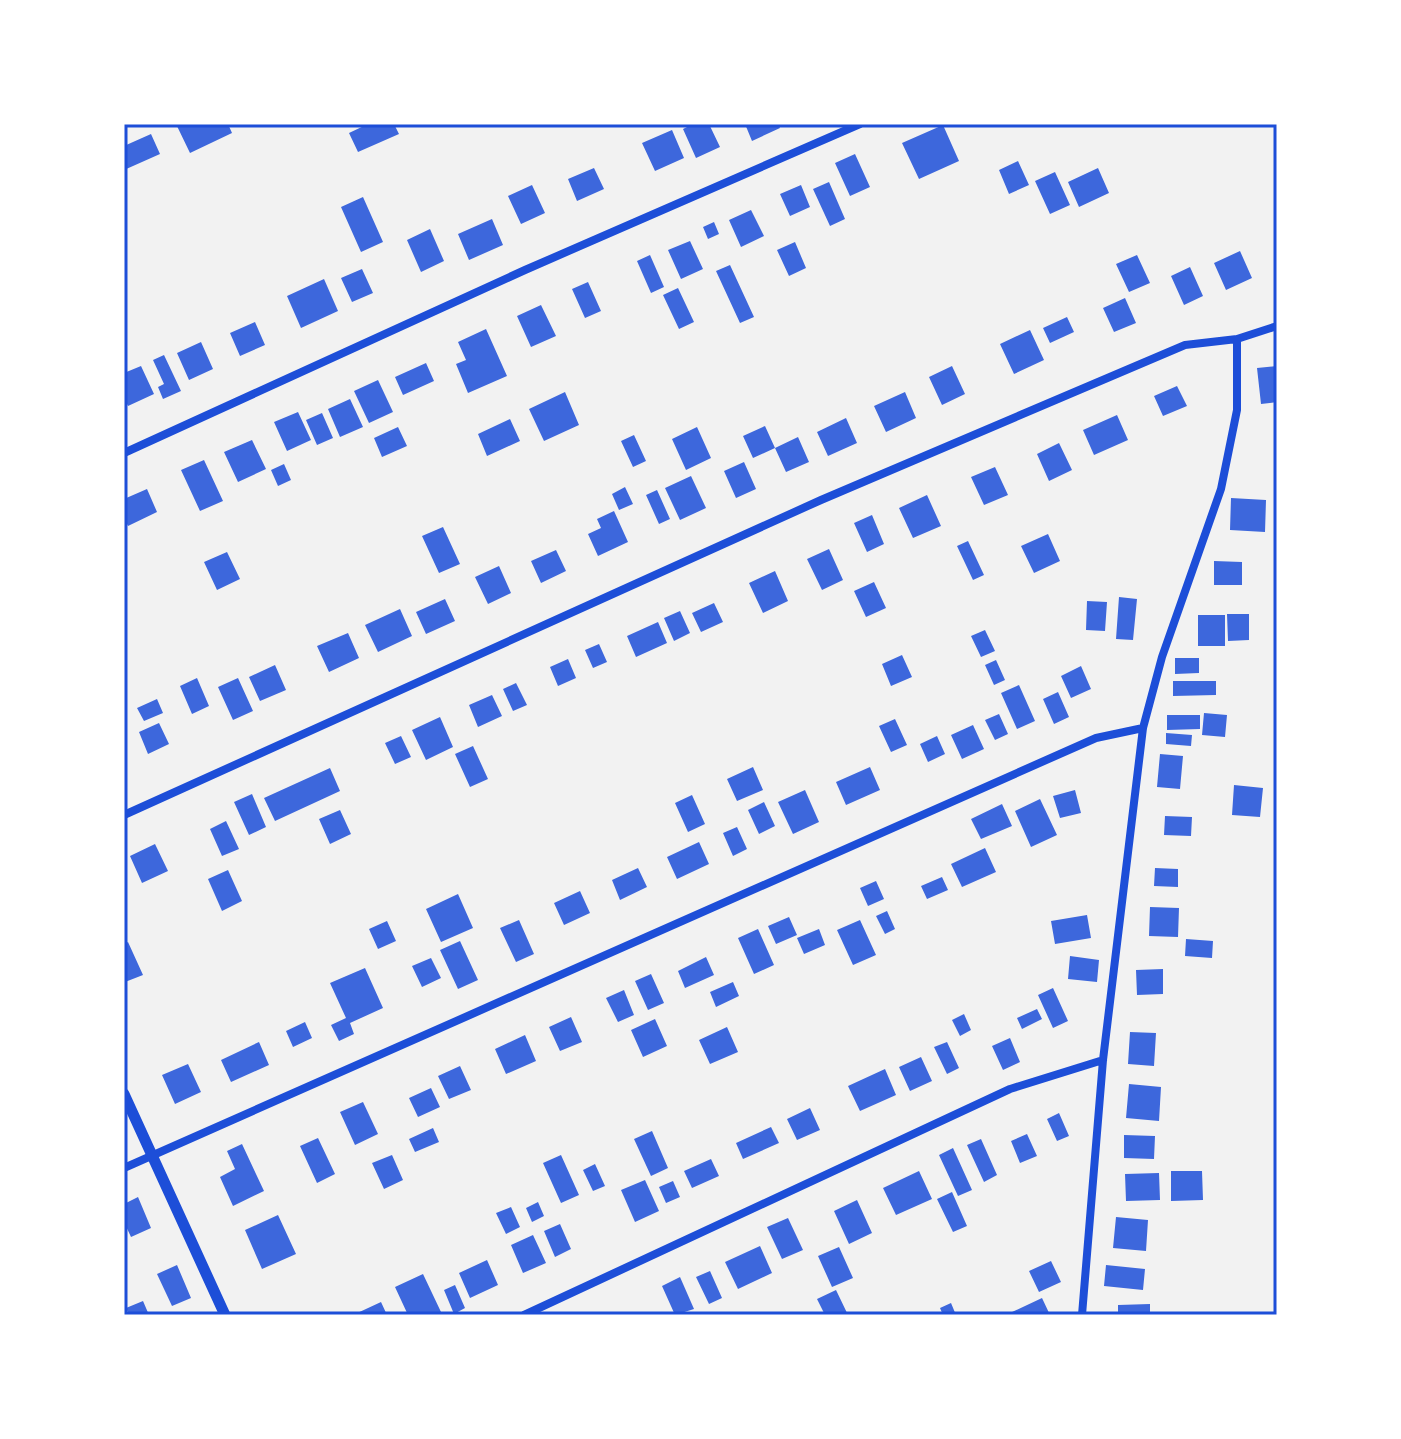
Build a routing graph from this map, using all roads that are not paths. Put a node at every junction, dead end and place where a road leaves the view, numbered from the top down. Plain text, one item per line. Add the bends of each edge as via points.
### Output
1 (860, 124) edge
2 (1277, 326) edge
3 (1237, 339) junction
4 (124, 453) edge
5 (1143, 728) junction
6 (124, 815) edge
7 (1103, 1060) junction
8 (124, 1094) edge
9 (152, 1155) junction
10 (124, 1168) edge
11 (225, 1315) edge
12 (524, 1315) edge
13 (1082, 1315) edge

1 - 4 street
2 - 3 street
3 - 5 street via 1237,410 1221,489
3 - 6 street via 1185,345 821,500
5 - 7 street
5 - 9 street via 1096,738
7 - 12 street via 1010,1089
7 - 13 street
8 - 9 street
9 - 10 street
9 - 11 street

